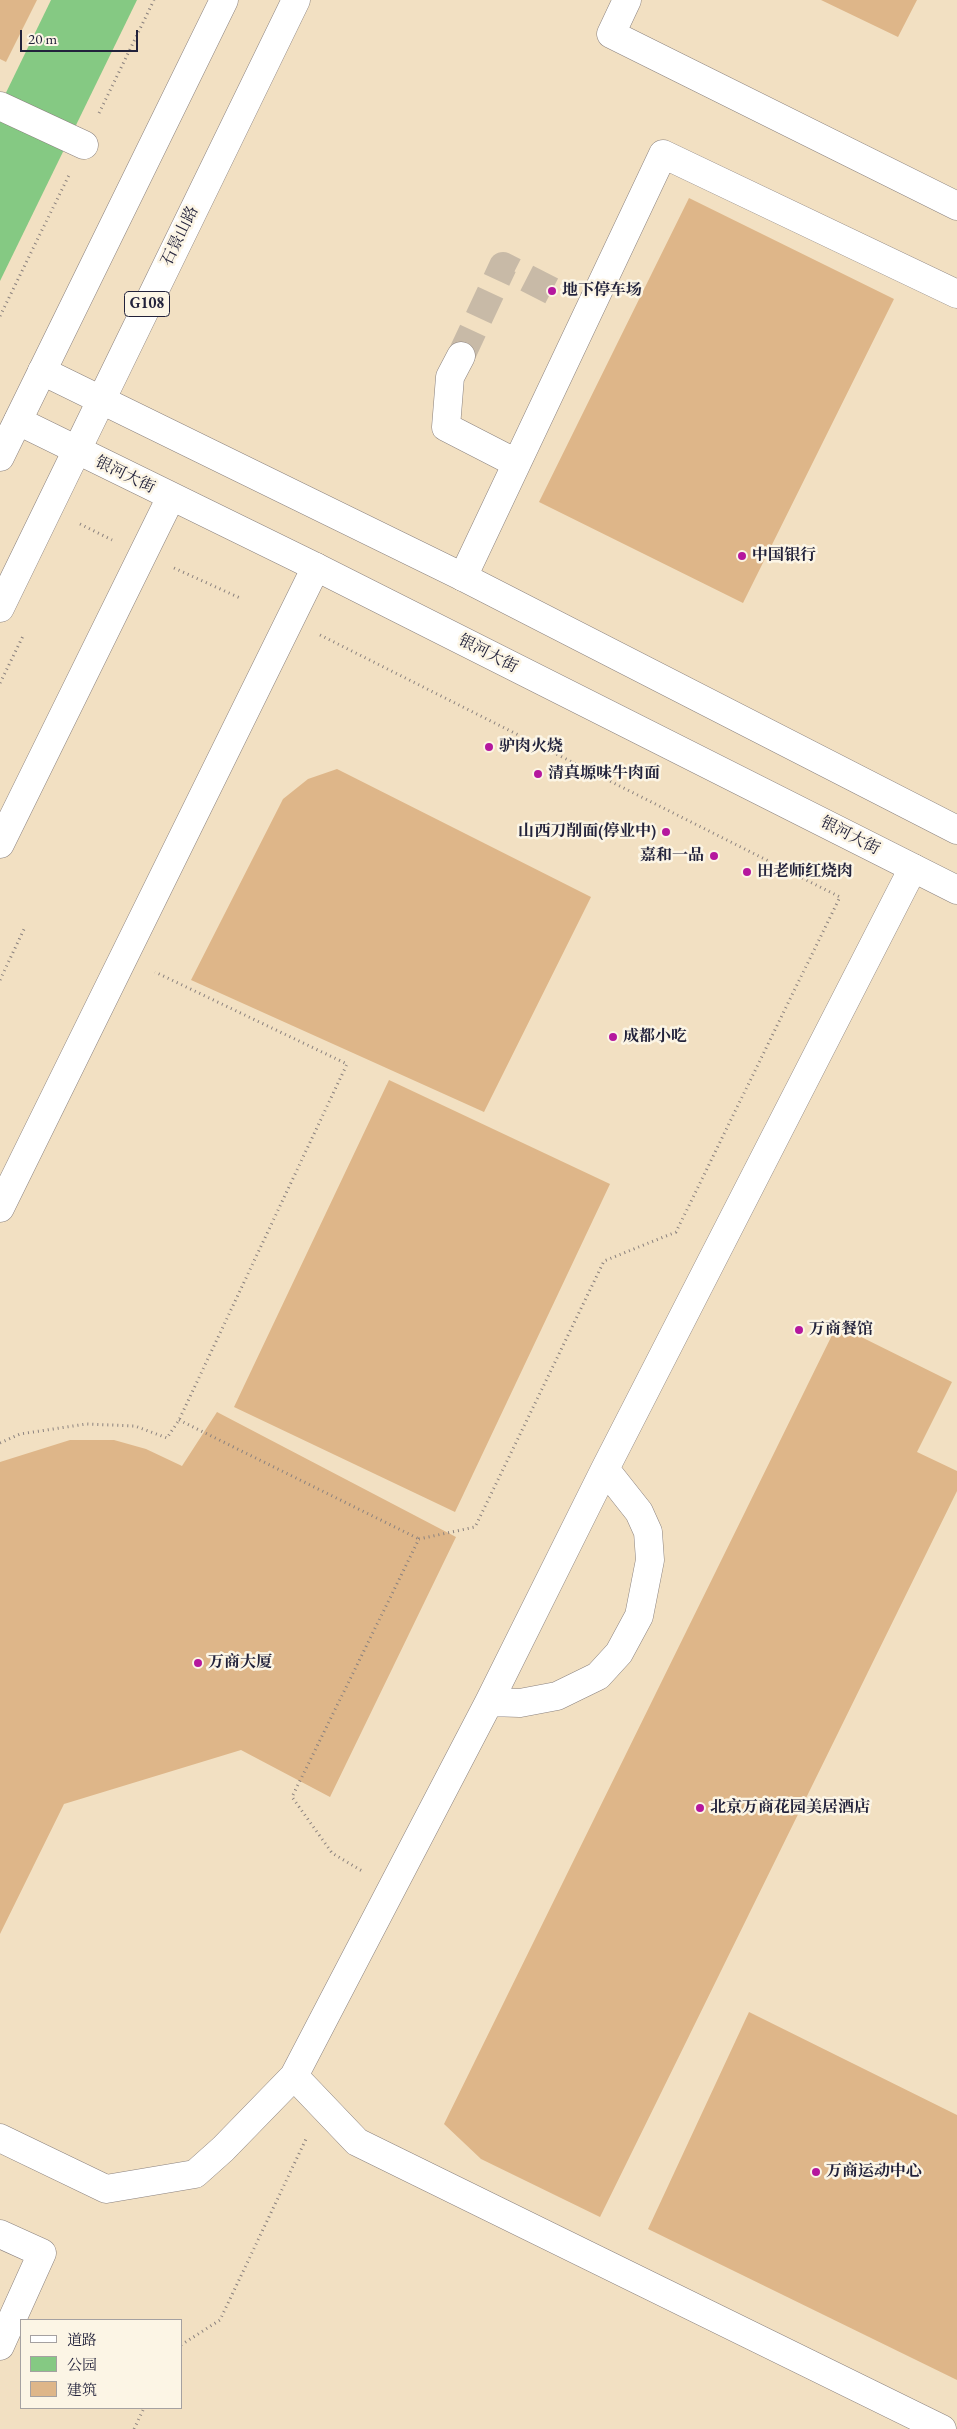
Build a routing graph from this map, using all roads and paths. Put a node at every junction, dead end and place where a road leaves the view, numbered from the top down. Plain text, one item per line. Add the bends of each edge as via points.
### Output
1 (224, 0) edge
2 (296, 0) edge
3 (627, 0) edge
4 (0, 106) edge
5 (84, 144) dead end
6 (957, 206) edge
7 (957, 294) edge
8 (461, 356) tunnel mouth
9 (42, 371) junction
10 (101, 398) junction
11 (18, 421) junction
12 (75, 451) junction
13 (0, 457) edge
14 (516, 463) junction
15 (171, 497) junction
16 (79, 524) dead end
17 (118, 543) dead end
18 (170, 566) dead end
19 (316, 567) junction
20 (463, 578) junction
21 (240, 598) dead end
22 (0, 608) edge
23 (316, 632) dead end
24 (957, 830) edge
25 (0, 844) edge
26 (914, 868) junction
27 (957, 890) edge
28 (25, 927) dead end
29 (150, 970) dead end
30 (0, 980) edge
31 (0, 1208) edge
32 (179, 1420) junction
33 (0, 1442) edge
34 (605, 1469) junction
35 (419, 1539) junction
36 (489, 1702) junction
37 (391, 1888) junction
38 (294, 2076) junction
39 (323, 2106) junction
40 (0, 2138) edge
41 (0, 2234) edge
42 (182, 2344) edge
43 (0, 2346) edge
44 (144, 2409) edge
45 (134, 2429) edge
46 (942, 2429) edge

1 - 9 main road
2 - 10 main road, 石景山路 / G108
3 - 6 main road via 611,34
4 - 5 main road
7 - 14 main road via 663,154
8 - 14 main road via 450,378 446,427
9 - 10 main road
9 - 11 main road
10 - 12 main road, 石景山路 / G108
10 - 20 main road
11 - 12 main road, 银河大街
11 - 13 main road
12 - 15 main road, 银河大街
12 - 22 main road, 石景山路 / G108
14 - 20 main road
15 - 19 main road, 银河大街
15 - 25 main road
16 - 17 path
18 - 21 path
19 - 26 main road, 银河大街
19 - 31 main road
20 - 24 main road
23 - 35 path via 840,897 676,1232 604,1261 476,1527
26 - 27 main road, 银河大街
26 - 34 main road
28 - 30 path
29 - 32 path via 347,1064
32 - 33 path via 166,1438 135,1426 86,1424 20,1434
32 - 35 path
34 - 36 main road
34 - 36 main road via 639,1512 648,1532 650,1560 640,1616 619,1653 598,1676 557,1696 520,1703
35 - 37 path via 292,1797 332,1853
36 - 37 main road
37 - 38 main road
38 - 39 main road
38 - 40 main road via 195,2174 106,2189
39 - 42 path via 220,2320
39 - 46 main road via 357,2142
41 - 43 main road via 42,2253
44 - 45 path

